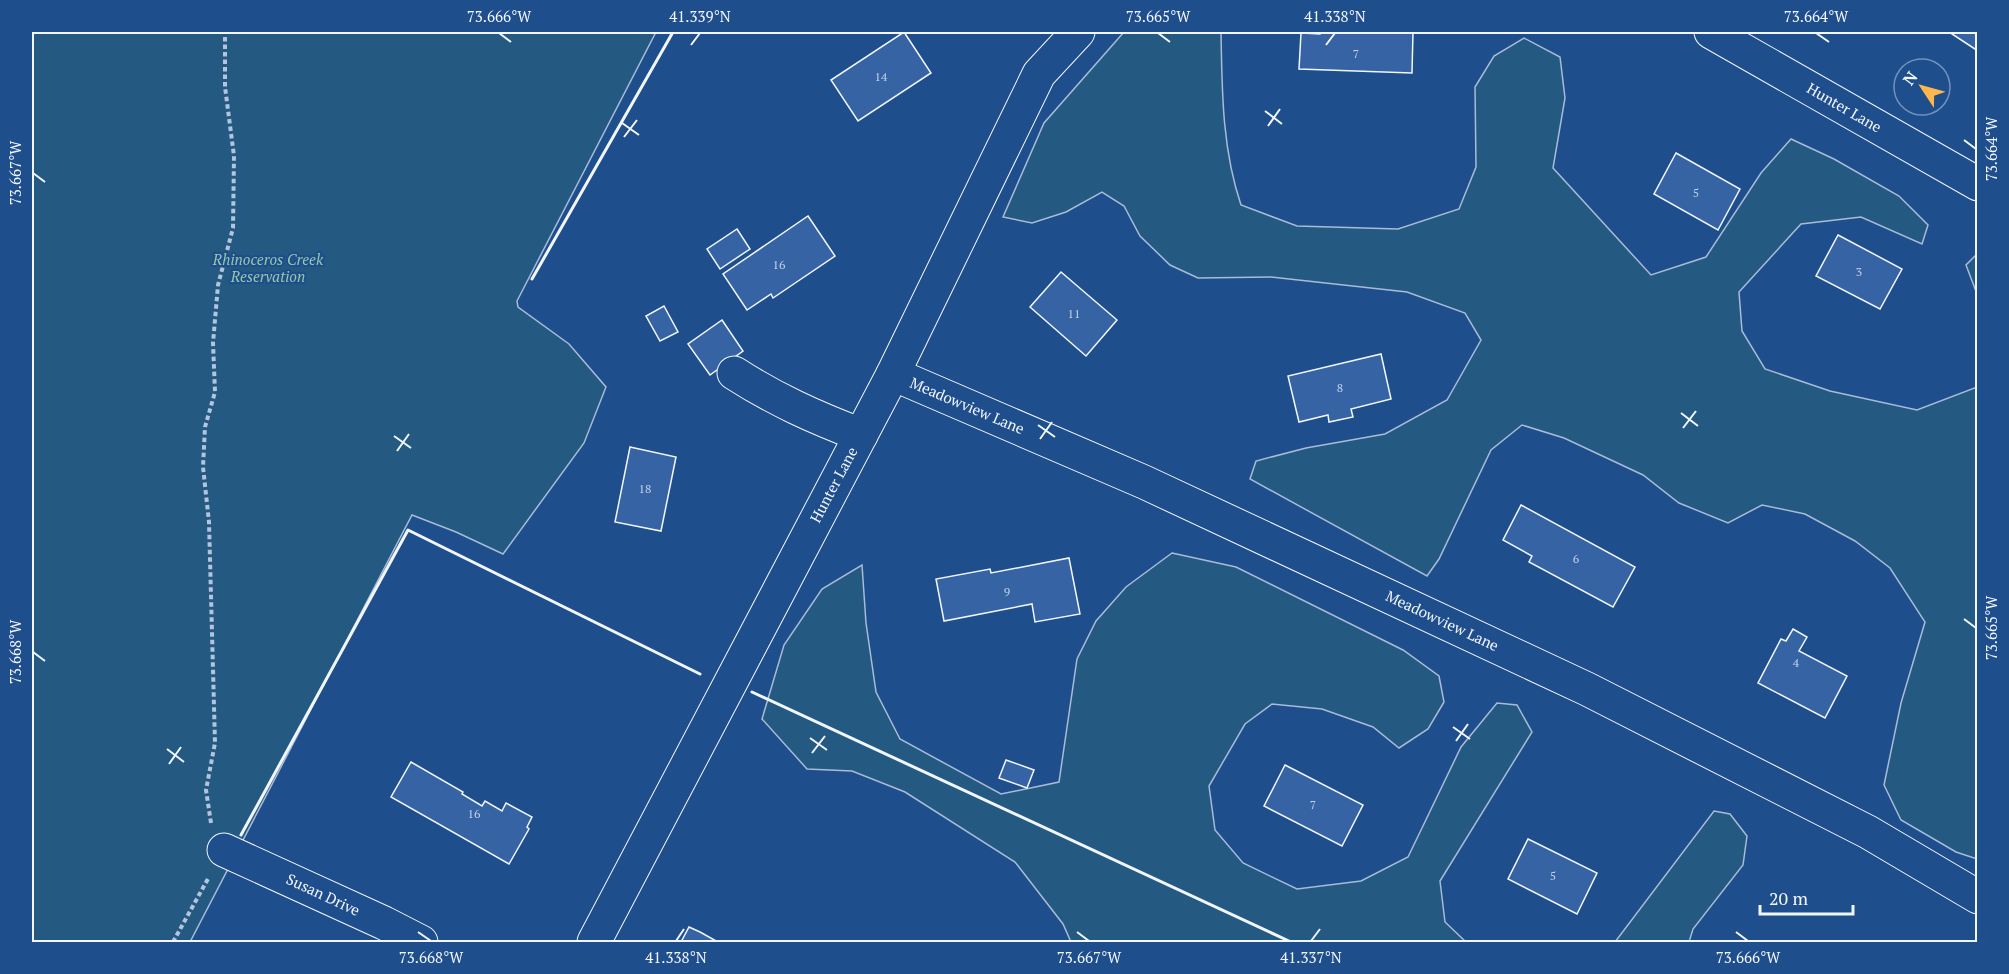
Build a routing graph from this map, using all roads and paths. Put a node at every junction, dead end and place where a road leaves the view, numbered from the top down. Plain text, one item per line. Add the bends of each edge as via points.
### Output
1 (225, 32) edge
2 (1078, 32) edge
3 (1711, 32) edge
4 (1977, 184) edge
5 (734, 373) dead end
6 (893, 374) junction
7 (861, 435) junction
8 (224, 850) junction
9 (1977, 897) edge
10 (173, 942) edge
11 (421, 942) edge
12 (594, 942) edge

1 - 8 path via 225,87 234,156 233,228 218,285 213,343 215,392 205,427 203,467 209,522 215,743 206,790 212,832
2 - 6 street, Hunter Lane via 1039,74
3 - 4 street, Hunter Lane
5 - 7 street via 802,412
6 - 7 street, Hunter Lane
6 - 9 street, Meadowview Lane via 1144,482 1587,689 1868,832
7 - 12 street, Hunter Lane
8 - 10 path
8 - 11 street, Susan Drive

